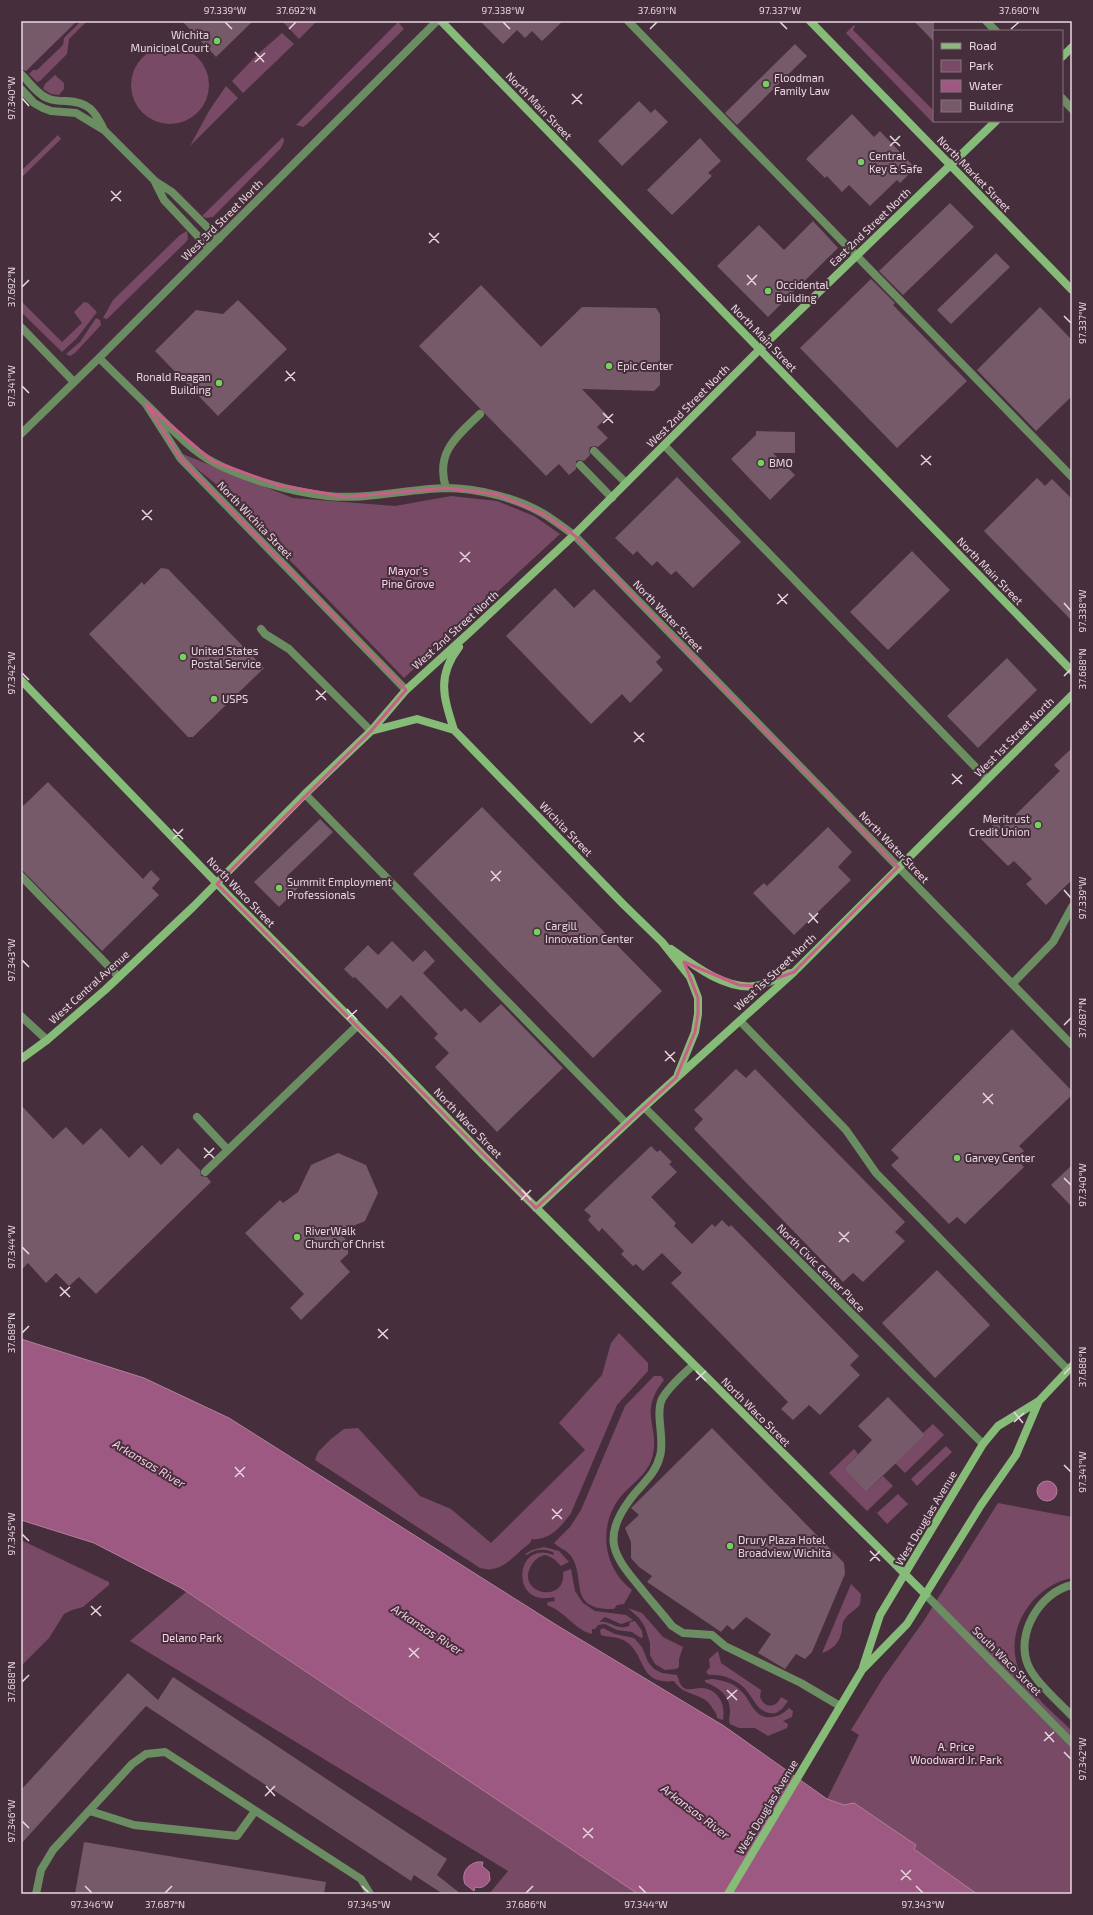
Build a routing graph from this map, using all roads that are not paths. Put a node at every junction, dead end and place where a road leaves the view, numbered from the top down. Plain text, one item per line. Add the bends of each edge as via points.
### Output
1 (437, 21) edge
2 (441, 21) edge
3 (628, 21) edge
4 (810, 21) edge
5 (986, 21) edge
6 (995, 30) edge
7 (1072, 47) edge
8 (1063, 56) edge
9 (22, 76) dead end
10 (21, 89) edge
11 (1063, 99) edge
12 (1072, 109) edge
13 (995, 122) edge
14 (104, 130) junction
15 (950, 165) junction
16 (155, 181) junction
17 (219, 239) junction
18 (209, 248) junction
19 (856, 256) junction
20 (1072, 290) edge
21 (21, 327) edge
22 (760, 349) junction
23 (99, 358) junction
24 (74, 382) junction
25 (146, 404) junction
26 (480, 414) dead end
27 (21, 434) edge
28 (665, 446) junction
29 (594, 451) dead end
30 (580, 465) dead end
31 (1072, 477) edge
32 (626, 483) junction
33 (446, 488) junction
34 (612, 498) junction
35 (574, 535) junction
36 (261, 629) dead end
37 (471, 631) junction
38 (1072, 671) edge
39 (21, 680) edge
40 (406, 690) junction
41 (1072, 695) edge
42 (454, 730) junction
43 (371, 731) junction
44 (987, 779) junction
45 (305, 794) junction
46 (898, 867) junction
47 (21, 876) edge
48 (217, 884) junction
49 (1072, 907) edge
50 (169, 929) joint
51 (662, 942) junction
52 (794, 972) junction
53 (119, 977) junction
54 (1013, 983) junction
55 (21, 1016) edge
56 (740, 1021) junction
57 (357, 1026) junction
58 (47, 1040) junction
59 (1072, 1045) edge
60 (21, 1059) edge
61 (676, 1078) junction
62 (644, 1107) junction
63 (197, 1117) dead end
64 (626, 1123) junction
65 (228, 1150) junction
66 (205, 1172) dead end
67 (536, 1208) junction
68 (693, 1365) junction
69 (1070, 1368) edge
70 (1039, 1400) junction
71 (983, 1444) junction
72 (905, 1575) junction
73 (1072, 1585) edge
74 (926, 1595) junction
75 (862, 1670) junction
76 (840, 1706) junction
77 (1072, 1716) edge
78 (1072, 1743) edge
79 (90, 1811) junction
80 (255, 1811) junction
81 (36, 1894) edge
82 (370, 1894) edge
83 (728, 1894) edge

1 - 17 street, West 3rd Street North
2 - 22 street, North Main Street
3 - 19 street
4 - 15 street, North Market Street
5 - 6 street
7 - 8 street
9 - 14 street via 40,94 48,98 75,101 89,107 97,115
10 - 14 street via 34,103 43,108 76,113
11 - 12 street
13 - 15 street, East 2nd Street North
14 - 16 street
15 - 19 street, East 2nd Street North
15 - 20 street, North Market Street
16 - 17 street via 172,192
16 - 18 street via 164,200
17 - 18 street, West 3rd Street North
18 - 23 street, West 3rd Street North
19 - 22 street, East 2nd Street North
19 - 31 street
21 - 24 street
22 - 28 street, West 2nd Street North
22 - 38 street, North Main Street
23 - 24 street, West 3rd Street North
23 - 25 street, North Wichita Street
24 - 27 street, West 3rd Street North
25 - 33 street, North Water Street via 212,462 278,486 313,494 346,497
25 - 40 street, North Wichita Street via 181,459
26 - 33 street via 445,453 442,466
28 - 32 street, West 2nd Street North
28 - 44 street
29 - 32 street
30 - 34 street
32 - 34 street, West 2nd Street North
33 - 35 street, North Water Street via 496,494 543,514
34 - 35 street, West 2nd Street North
35 - 37 street, West 2nd Street North
35 - 46 street, North Water Street
36 - 43 street via 289,649
37 - 40 street, West 2nd Street North
37 - 42 street via 455,652 444,677 444,696
39 - 48 street, North Waco Street
40 - 43 street, West 2nd Street North
41 - 44 street, West 1st Street North
42 - 43 street via 417,720
42 - 51 street, Wichita Street
43 - 45 street, West 2nd Street North
44 - 46 street, West 1st Street North
45 - 48 street, West 2nd Street North
45 - 64 street
46 - 52 street, West 1st Street North
46 - 54 street, North Water Street
47 - 53 street
48 - 50 street, West 2nd Street North
48 - 57 street, North Waco Street
49 - 54 street via 1053,942
50 - 53 street, West Central Avenue
51 - 52 street via 697,968 739,985 755,986
51 - 61 street via 690,978 698,998 695,1032
52 - 56 street, West 1st Street North
53 - 58 street, West Central Avenue
54 - 59 street, North Water Street
55 - 58 street
56 - 61 street, West 1st Street North
56 - 69 street via 846,1130 876,1173
57 - 65 street
57 - 67 street, North Waco Street
58 - 60 street, West Central Avenue
61 - 62 street, West 1st Street North
62 - 64 street, West 1st Street North
62 - 71 street, North Civic Center Place
63 - 65 street
64 - 67 street, West 1st Street North
65 - 66 street
67 - 68 street, North Waco Street
68 - 72 street, North Waco Street
68 - 76 street via 662,1400 660,1457 651,1477 634,1493 621,1512 615,1528 614,1547 621,1564 672,1626 683,1633 712,1635 725,1646 802,1683
69 - 70 street, West Douglas Avenue
70 - 71 street, West Douglas Avenue via 998,1426
70 - 74 street, West Douglas Avenue via 1016,1455 981,1505
71 - 72 street, West Douglas Avenue
72 - 74 street, North Waco Street
72 - 75 street, West Douglas Avenue via 880,1615
73 - 77 street via 1048,1597 1031,1618 1026,1652 1028,1664 1035,1676
74 - 75 street, West Douglas Avenue via 907,1624
74 - 78 street, South Waco Street
75 - 76 street, West Douglas Avenue
76 - 83 street, West Douglas Avenue
79 - 80 street via 134,1825 237,1836
79 - 80 street via 132,1764 146,1754 165,1752
79 - 81 street via 53,1850 41,1870
80 - 82 street via 361,1879

